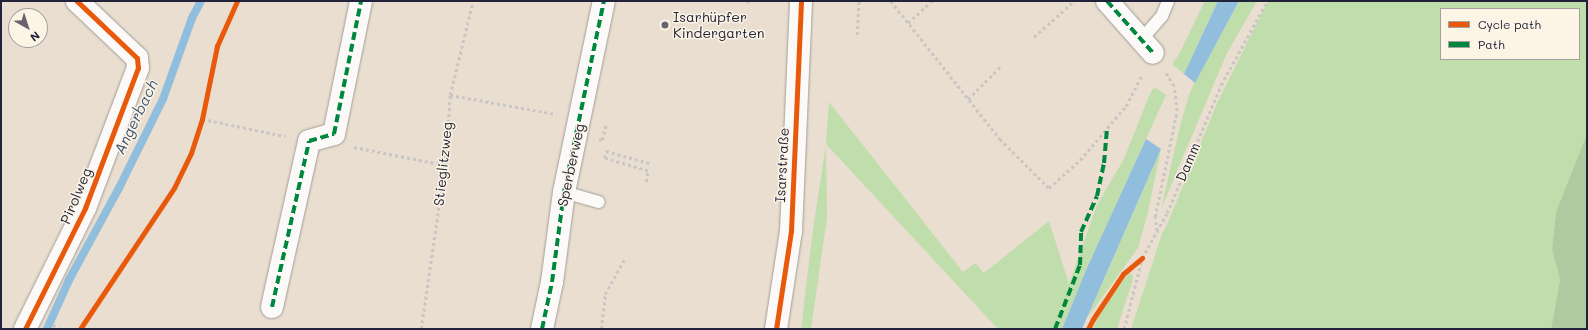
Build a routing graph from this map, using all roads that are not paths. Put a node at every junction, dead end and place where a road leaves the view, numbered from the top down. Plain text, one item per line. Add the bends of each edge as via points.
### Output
1 (76, 1) edge
2 (361, 1) edge
3 (604, 1) edge
4 (801, 1) edge
5 (1107, 1) edge
6 (1168, 1) edge
7 (1147, 47) joint
8 (564, 192) junction
9 (599, 202) dead end
10 (272, 307) dead end
11 (25, 329) edge
12 (542, 329) edge
13 (776, 329) edge

1 - 11 street, Pirolweg via 137,58 138,68 86,208
2 - 10 street via 334,134 309,141
3 - 8 street, Sperberweg
4 - 13 street, Isarstraße via 791,231
5 - 7 street
6 - 7 lane
8 - 9 lane
8 - 12 street, Sperberweg via 552,282

